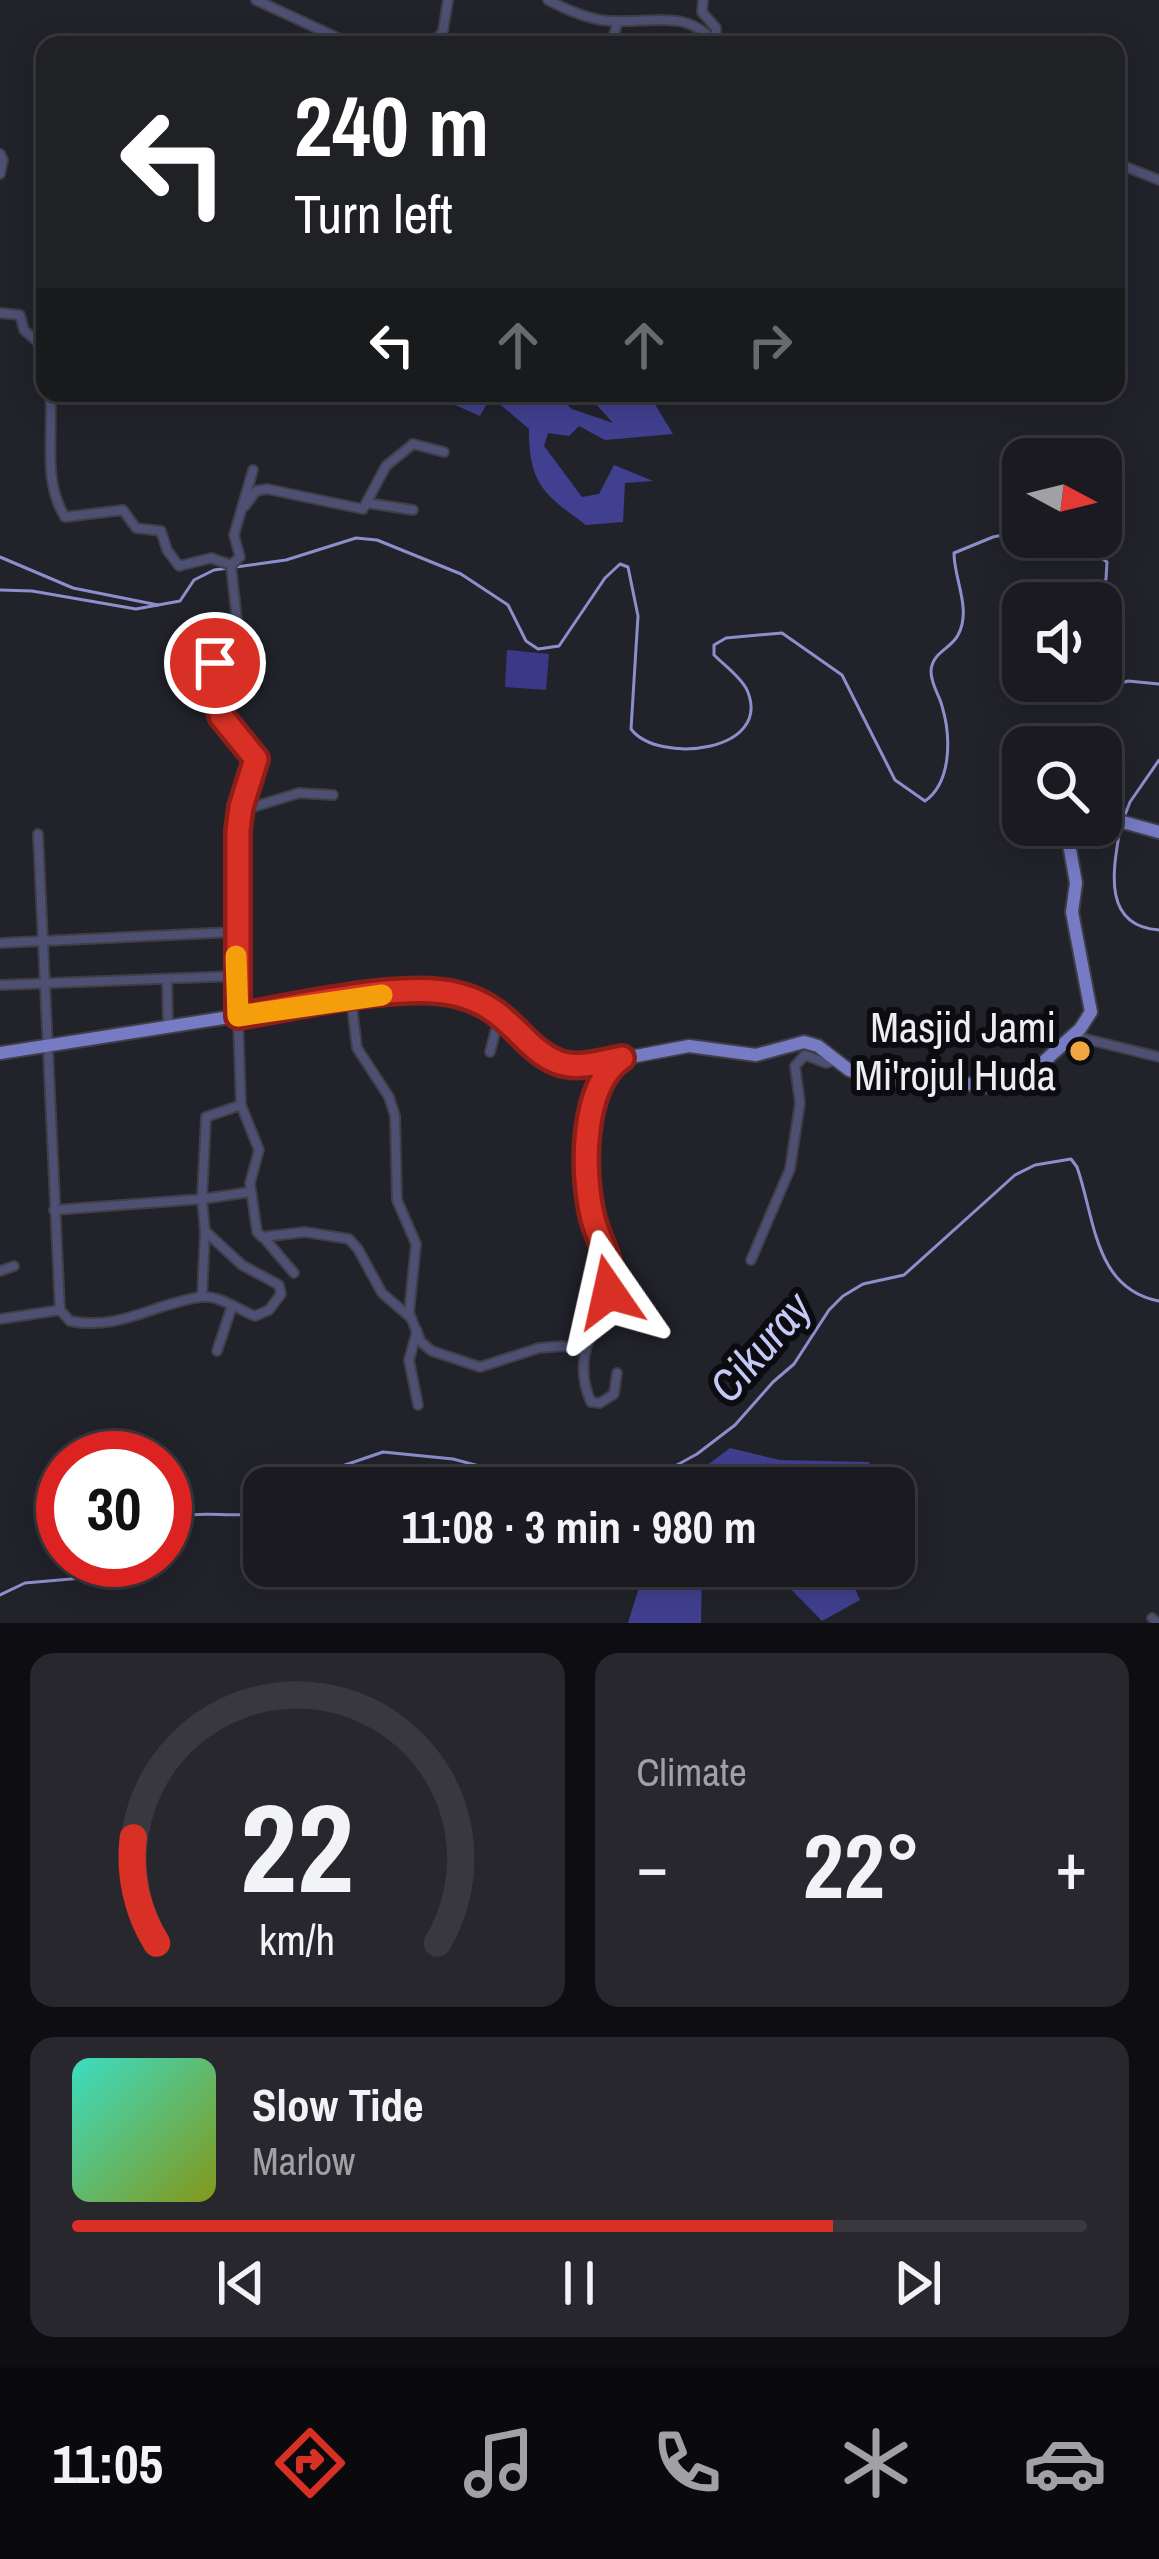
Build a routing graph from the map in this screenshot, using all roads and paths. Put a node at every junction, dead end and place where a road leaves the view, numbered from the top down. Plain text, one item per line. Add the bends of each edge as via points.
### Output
1 (256, 0) edge
2 (448, 0) edge
3 (548, 0) edge
4 (703, 0) edge
5 (618, 21) junction
6 (334, 36) edge
7 (439, 36) edge
8 (614, 36) edge
9 (707, 36) edge
10 (717, 36) edge
11 (0, 154) edge
12 (1125, 167) edge
13 (0, 174) edge
14 (1159, 180) edge
15 (0, 313) edge
16 (36, 341) edge
17 (51, 402) edge
18 (444, 452) dead end
19 (253, 470) dead end
20 (367, 503) junction
21 (413, 510) dead end
22 (239, 515) junction
23 (232, 566) junction
24 (333, 795) dead end
25 (240, 811) junction
26 (1122, 822) edge
27 (1159, 832) edge
28 (38, 834) dead end
29 (1069, 846) edge
30 (236, 932) junction
31 (41, 942) junction
32 (0, 943) edge
33 (236, 976) junction
34 (167, 979) junction
35 (44, 982) junction
36 (0, 986) edge
37 (351, 998) junction
38 (500, 1012) junction
39 (238, 1016) junction
40 (168, 1028) junction
41 (1072, 1036) junction
42 (47, 1046) junction
43 (490, 1052) dead end
44 (0, 1053) edge
45 (1159, 1057) edge
46 (622, 1058) junction
47 (834, 1061) junction
48 (241, 1105) junction
49 (250, 1192) junction
50 (202, 1199) junction
51 (54, 1210) junction
52 (205, 1231) junction
53 (264, 1237) junction
54 (751, 1260) dead end
55 (14, 1266) dead end
56 (0, 1271) edge
57 (294, 1273) dead end
58 (202, 1297) junction
59 (232, 1306) junction
60 (60, 1310) junction
61 (411, 1318) junction
62 (0, 1319) edge
63 (418, 1329) junction
64 (218, 1351) dead end
65 (586, 1351) junction
66 (617, 1373) dead end
67 (418, 1405) dead end

1 - 6 street
2 - 7 street
3 - 5 street
4 - 10 street
5 - 8 street
5 - 9 street via 682,19
11 - 13 street
12 - 14 street
15 - 16 street via 20,314
17 - 23 street via 49,478 65,517 123,510 136,528 161,531 179,566 211,558
18 - 20 street via 413,444 386,466
19 - 22 street
20 - 21 street
20 - 22 street via 361,509 260,489
22 - 23 street via 240,557
23 - 25 street via 241,658 215,663 221,716 256,759
24 - 25 street via 299,794
25 - 30 street
26 - 27 main road
28 - 31 street
29 - 41 main road via 1091,1012
30 - 31 street
30 - 33 street
31 - 32 street
31 - 35 street
33 - 34 street
33 - 39 street
34 - 35 street
34 - 40 street
35 - 36 street
35 - 42 street
37 - 38 main road via 457,994
37 - 39 main road
37 - 61 street via 357,1048 395,1116 397,1200 416,1244
38 - 43 street
38 - 46 main road via 558,1063
39 - 40 main road
39 - 48 street
40 - 42 main road
41 - 45 street
41 - 47 main road via 1039,1066 985,1087 870,1077
42 - 44 main road
42 - 51 street
46 - 47 main road via 689,1046 756,1054 803,1042
46 - 65 street via 606,1070 585,1149 591,1213 612,1280
47 - 54 street via 805,1055 795,1066 798,1135
48 - 49 street via 259,1150
48 - 50 street via 206,1117
49 - 50 street
49 - 53 street
50 - 51 street
50 - 52 street
51 - 60 street
52 - 58 street
52 - 59 street via 281,1288 261,1316
53 - 57 street
53 - 61 street via 349,1239 382,1294
55 - 56 street
58 - 59 street
58 - 60 street via 86,1324
59 - 64 street
60 - 62 street
61 - 63 street
63 - 65 street via 426,1348 480,1367 539,1348
63 - 67 street via 409,1360
65 - 66 street via 591,1402 614,1394

